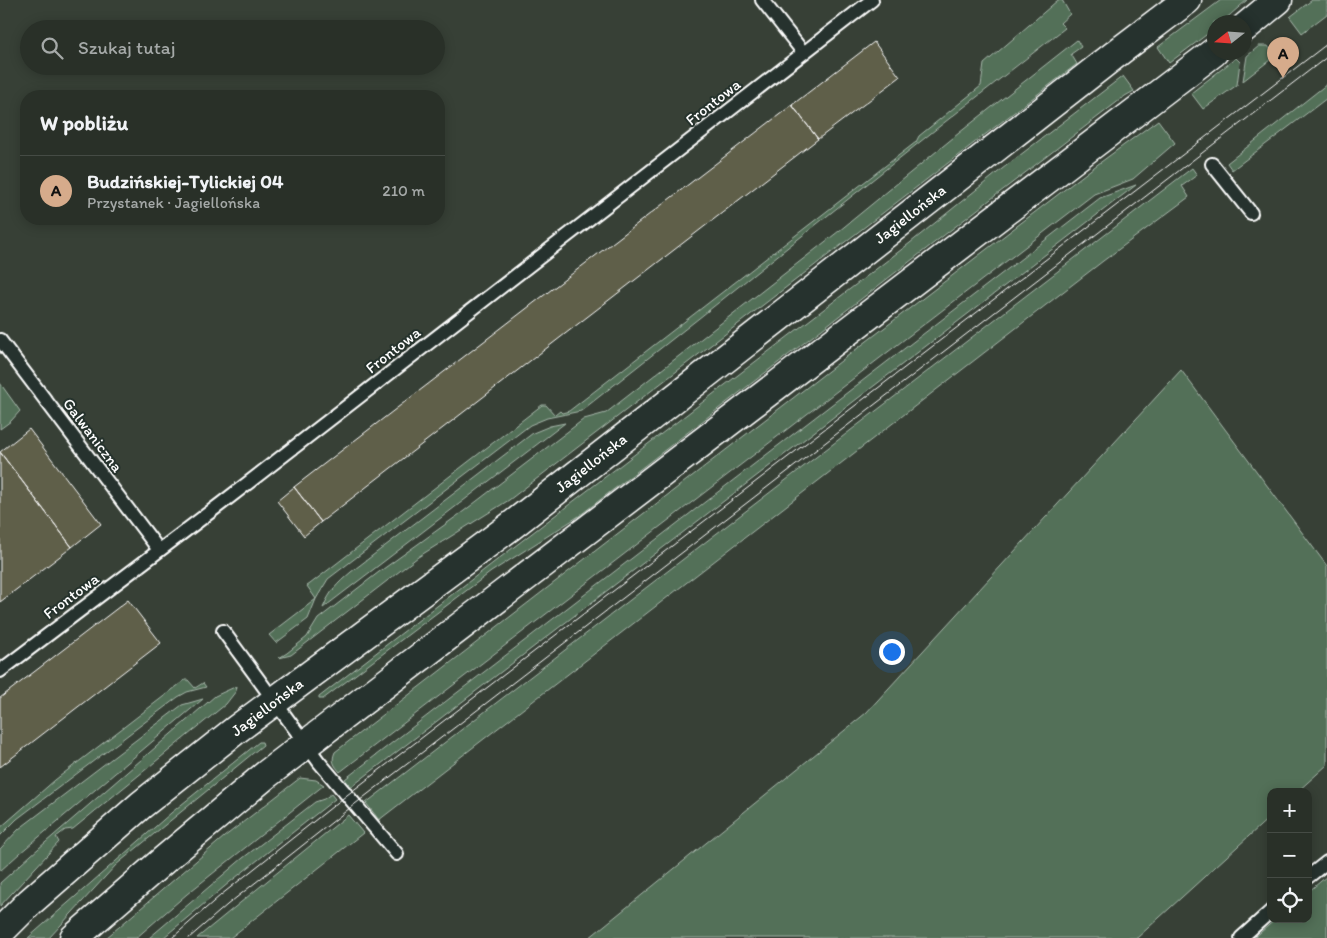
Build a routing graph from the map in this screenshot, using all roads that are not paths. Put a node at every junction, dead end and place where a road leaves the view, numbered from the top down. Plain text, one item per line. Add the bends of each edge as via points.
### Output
1 (762, 0) edge
2 (872, 0) edge
3 (1187, 0) edge
4 (1278, 0) edge
5 (1252, 21) edge
6 (803, 52) junction
7 (1207, 57) edge
8 (1212, 164) dead end
9 (1251, 213) dead end
10 (0, 340) edge
11 (159, 550) junction
12 (223, 631) dead end
13 (0, 671) edge
14 (274, 701) junction
15 (306, 744) junction
16 (397, 854) dead end
17 (1327, 862) edge
18 (1312, 875) edge
19 (1267, 915) edge
20 (0, 932) edge
21 (74, 938) edge
22 (1241, 938) edge

1 - 6 lane
2 - 6 lane, Frontowa
3 - 14 main road, Jagiellońska via 511,526
4 - 5 main road
6 - 11 lane, Frontowa
7 - 15 main road
8 - 9 lane
10 - 11 lane, Galwaniczna
11 - 13 lane, Frontowa
12 - 14 lane
14 - 15 lane
14 - 20 main road, Jagiellońska via 141,805
15 - 16 lane
15 - 21 main road via 172,852
17 - 18 lane
19 - 22 lane

